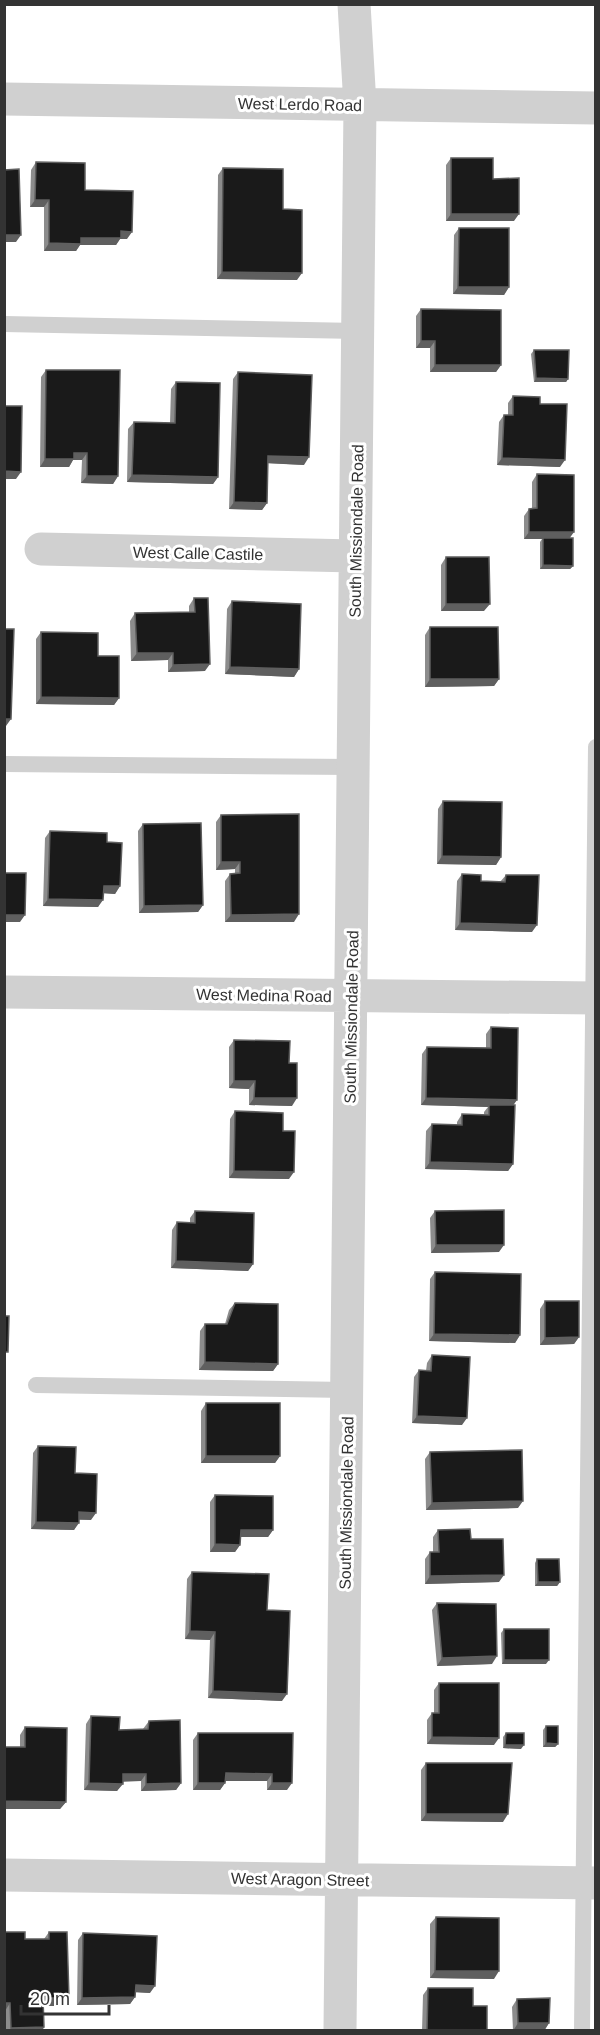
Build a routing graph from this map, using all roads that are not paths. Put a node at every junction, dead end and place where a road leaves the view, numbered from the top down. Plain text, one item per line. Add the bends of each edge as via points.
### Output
1 (354, 4) edge
2 (4, 99) edge
3 (360, 105) junction
4 (596, 108) edge
5 (4, 324) edge
6 (358, 331) junction
7 (40, 549) dead end
8 (355, 556) junction
9 (596, 747) edge
10 (4, 764) edge
11 (353, 767) junction
12 (4, 992) edge
13 (351, 996) junction
14 (594, 998) edge
15 (36, 1385) dead end
16 (347, 1390) junction
17 (4, 1875) edge
18 (342, 1880) junction
19 (590, 1883) edge
20 (340, 2031) edge
21 (582, 2031) edge

1 - 3 street, South Missiondale Road
2 - 3 street, West Lerdo Road
3 - 4 street, West Lerdo Road
3 - 6 street, South Missiondale Road
5 - 6 lane
6 - 8 street, South Missiondale Road
7 - 8 street, West Calle Castile
8 - 11 street, South Missiondale Road
9 - 14 lane
10 - 11 lane
11 - 13 street, South Missiondale Road
12 - 13 street, West Medina Road
13 - 14 street, West Medina Road
13 - 16 street, South Missiondale Road
14 - 19 lane
15 - 16 lane
16 - 18 street, South Missiondale Road
17 - 18 street, West Aragon Street
18 - 19 street, West Aragon Street
18 - 20 street, South Missiondale Road
19 - 21 lane

